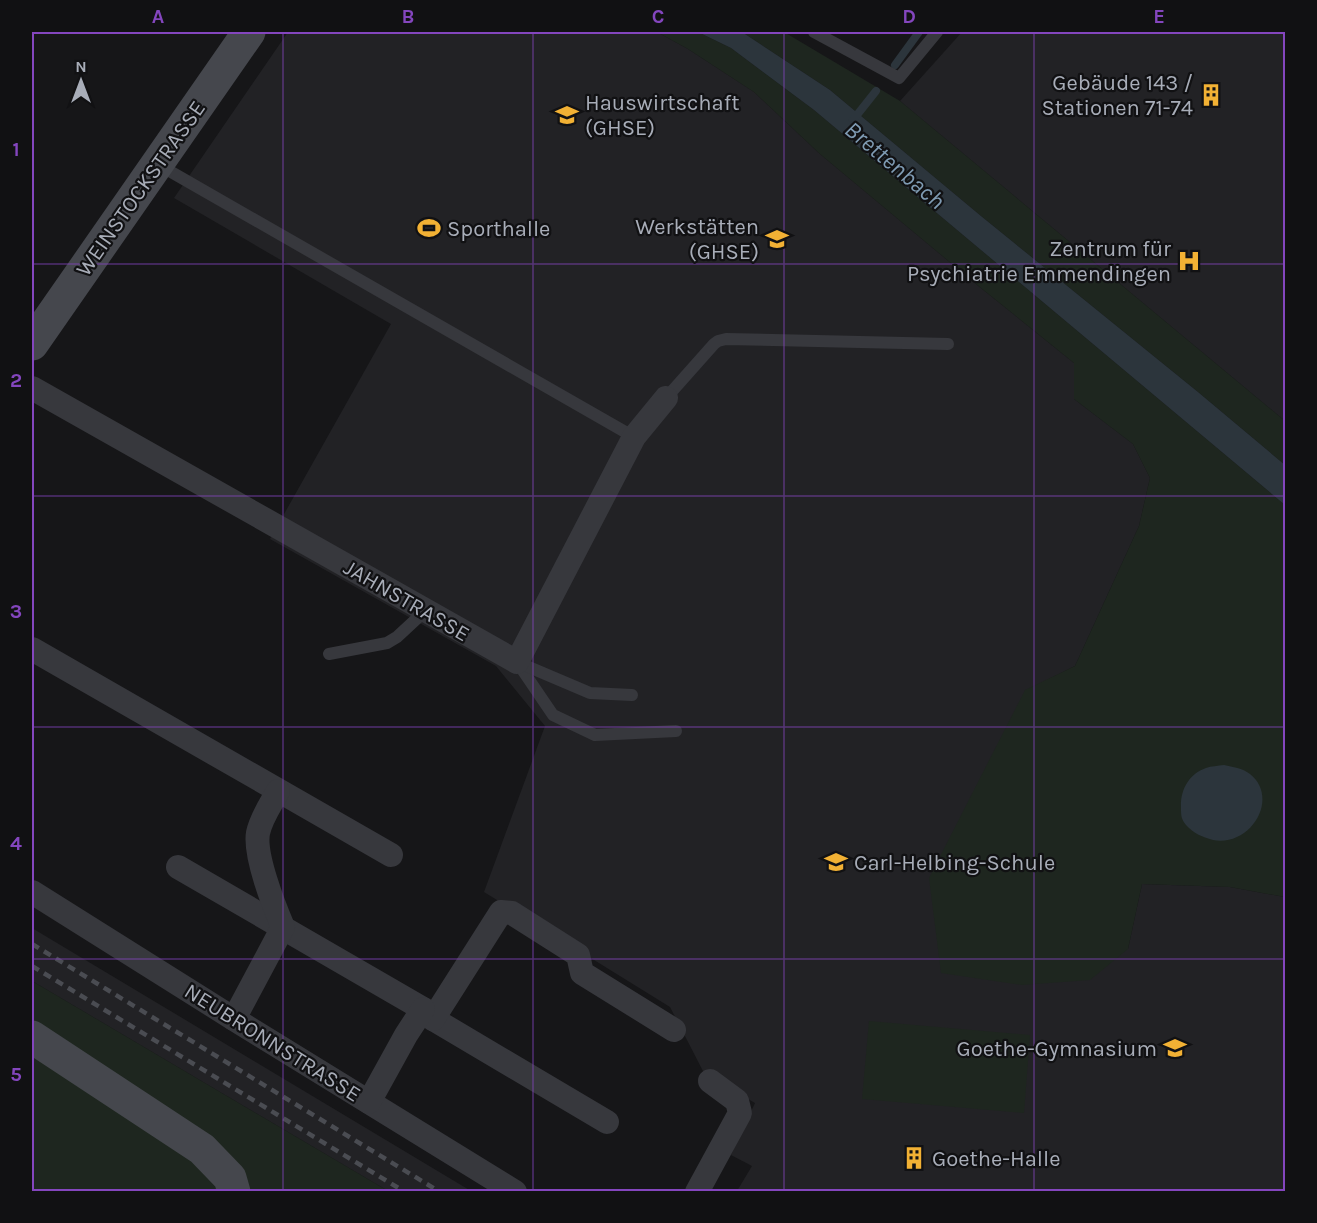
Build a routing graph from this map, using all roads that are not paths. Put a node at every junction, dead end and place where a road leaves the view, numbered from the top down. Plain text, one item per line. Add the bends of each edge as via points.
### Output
1 (249, 32) edge
2 (814, 32) edge
3 (937, 32) edge
4 (156, 164) junction
5 (32, 344) edge
6 (948, 344) dead end
7 (32, 387) edge
8 (666, 398) joint
9 (634, 437) junction
10 (425, 610) junction
11 (32, 649) edge
12 (329, 654) dead end
13 (517, 662) junction
14 (632, 695) dead end
15 (676, 731) dead end
16 (279, 791) junction
17 (391, 855) dead end
18 (178, 867) dead end
19 (32, 892) edge
20 (283, 927) junction
21 (428, 1014) junction
22 (234, 1018) junction
23 (674, 1030) dead end
24 (32, 1037) edge
25 (710, 1081) dead end
26 (369, 1102) junction
27 (607, 1122) dead end
28 (234, 1191) edge
29 (516, 1191) edge
30 (697, 1191) edge

1 - 4 street, WEINSTOCKSTRASSE
2 - 3 lane via 899,78
4 - 5 street, WEINSTOCKSTRASSE
4 - 9 lane
6 - 8 lane via 726,339 714,344
7 - 10 street, JAHNSTRASSE
8 - 9 street
9 - 13 street
10 - 12 lane via 387,643
10 - 13 street, JAHNSTRASSE
11 - 16 street
13 - 14 lane via 590,693
13 - 15 lane via 553,715 595,735
16 - 17 street
16 - 20 street via 258,834 269,891
18 - 20 street
19 - 22 street, NEUBRONNSTRASSE
20 - 21 street
20 - 22 street
21 - 23 street via 501,912 512,913 578,955 582,973
21 - 26 street via 406,1035
21 - 27 street
22 - 26 street, NEUBRONNSTRASSE
24 - 28 street via 202,1149 230,1178
25 - 30 street via 737,1101 740,1113
26 - 29 street, NEUBRONNSTRASSE

